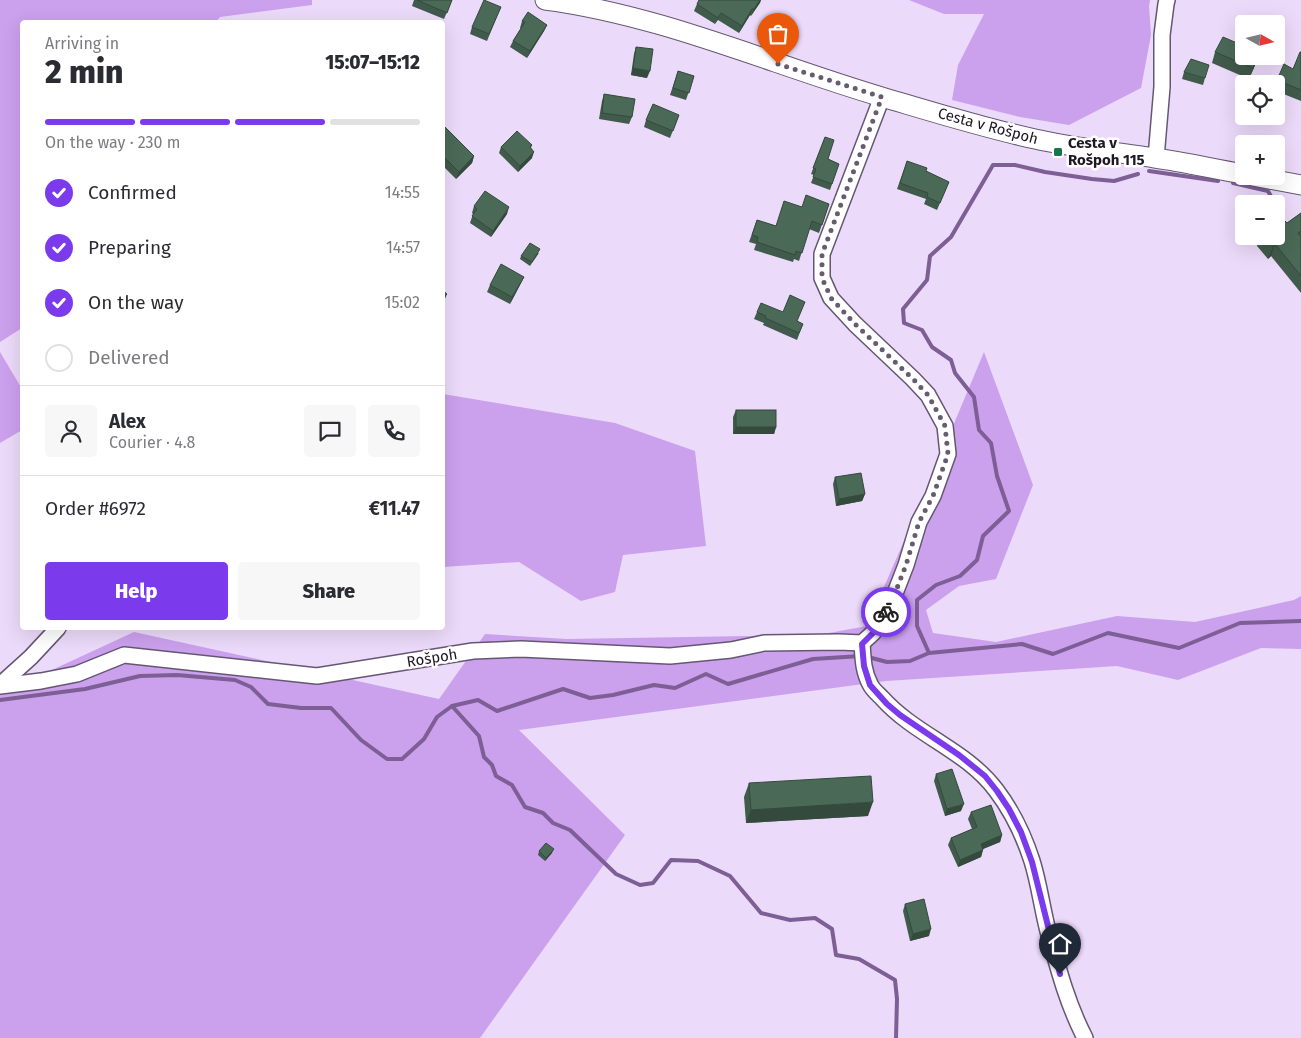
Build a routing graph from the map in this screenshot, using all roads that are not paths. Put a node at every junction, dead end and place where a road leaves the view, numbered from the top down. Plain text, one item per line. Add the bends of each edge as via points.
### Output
1 (1167, 0) edge
2 (554, 1) edge
3 (882, 97) junction
4 (1156, 158) junction
5 (1235, 172) edge
6 (1285, 182) edge
7 (1301, 185) edge
8 (56, 630) edge
9 (863, 654) junction
10 (0, 685) edge
11 (1084, 1038) edge

1 - 4 street
2 - 3 street, Cesta v Rošpoh via 619,13 702,37
3 - 4 street, Cesta v Rošpoh via 1035,139
3 - 9 street via 822,254 822,278 831,298 928,395 945,426 948,454 933,496 919,522 892,601
4 - 5 street, Cesta v Rošpoh
6 - 7 street
8 - 10 street
9 - 10 street, Rošpoh via 839,642 764,643 670,656 521,649 473,651 317,676 124,655 77,674
9 - 11 street via 870,685 887,704 985,776 1009,809 1032,862 1063,988

